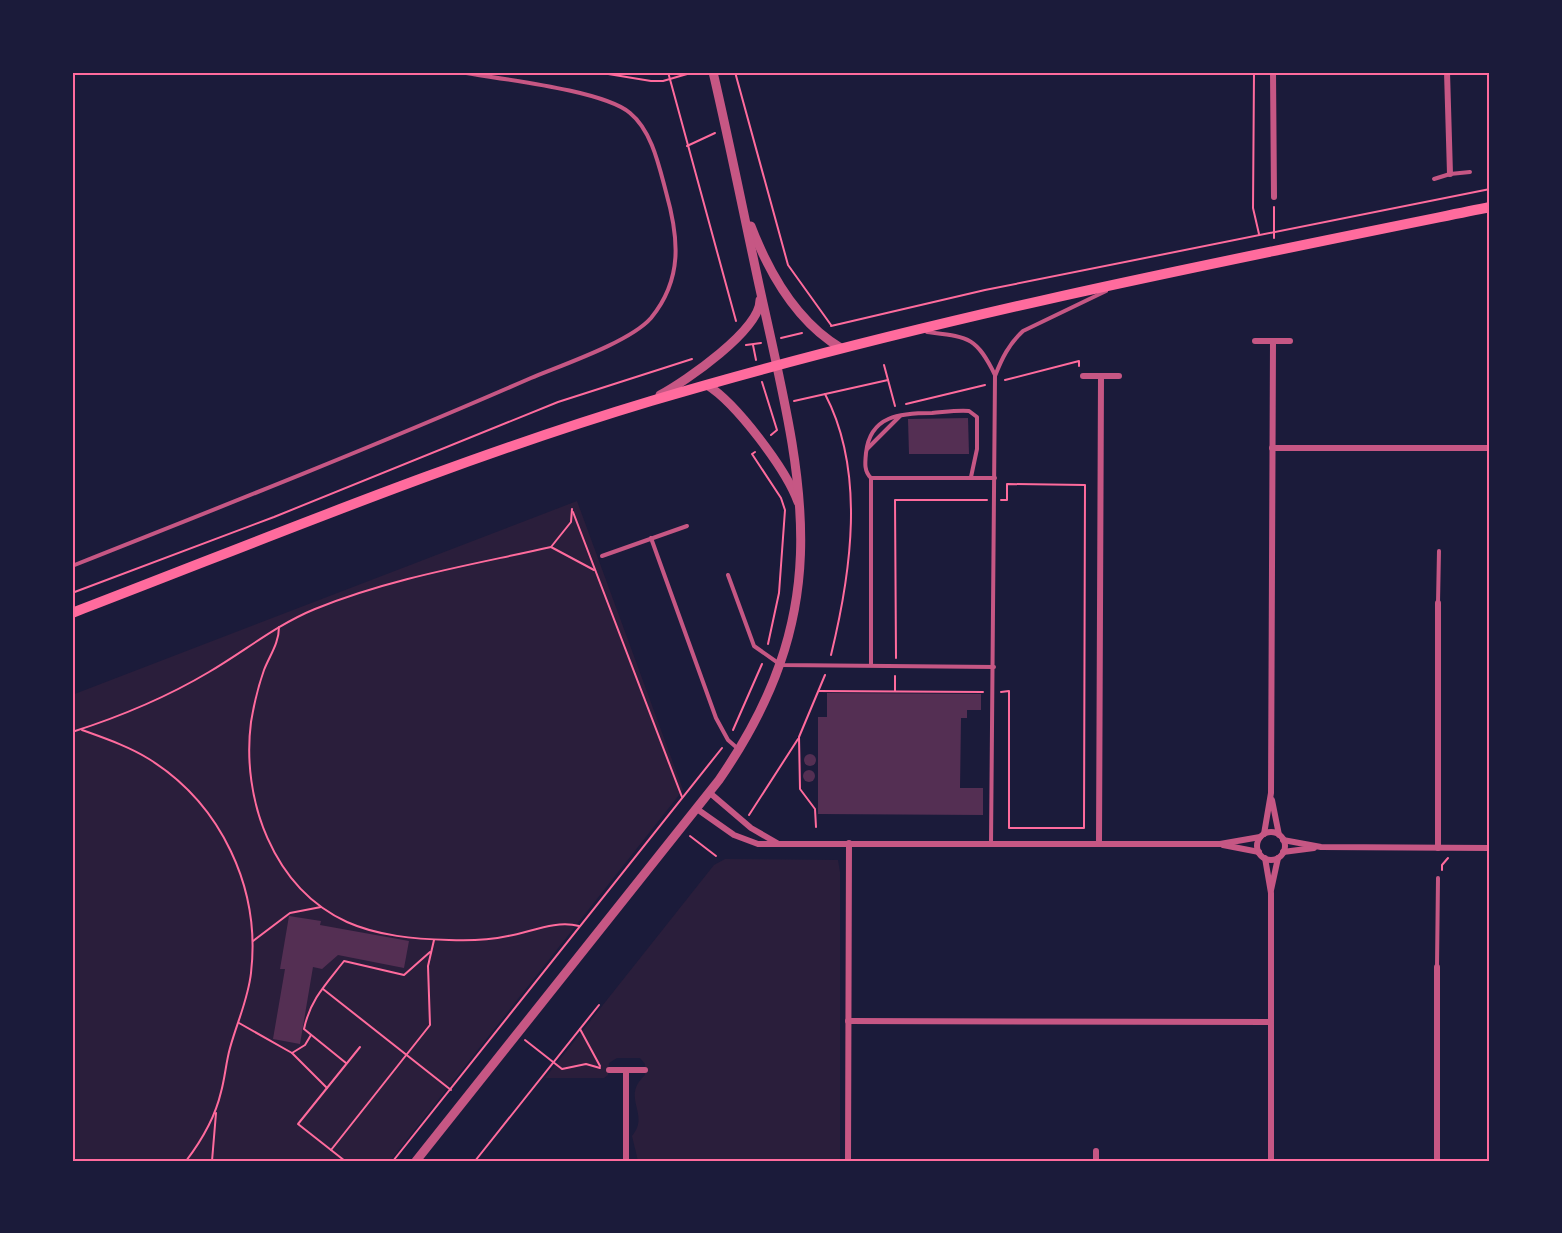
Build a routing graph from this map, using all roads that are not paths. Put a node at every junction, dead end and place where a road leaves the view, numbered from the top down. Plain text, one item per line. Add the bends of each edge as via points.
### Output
1 (460, 72) edge
2 (713, 72) edge
3 (1273, 72) edge
4 (1449, 72) edge
5 (1470, 172) dead end
6 (1450, 174) junction
7 (1434, 179) dead end
8 (1274, 197) road end
9 (741, 198) junction
10 (1490, 207) edge
11 (1126, 281) junction
12 (760, 288) junction
13 (916, 331) junction
14 (1255, 341) dead end
15 (1273, 341) junction
16 (1290, 341) dead end
17 (841, 348) junction
18 (778, 365) junction
19 (995, 376) junction
20 (1083, 376) dead end
21 (1101, 376) junction
22 (1119, 376) dead end
23 (707, 385) junction
24 (648, 402) junction
25 (903, 413) junction
26 (1272, 448) junction
27 (1490, 448) edge
28 (866, 450) junction
29 (970, 477) junction
30 (995, 477) junction
31 (871, 478) junction
32 (802, 512) junction
33 (687, 526) dead end
34 (651, 538) junction
35 (1439, 550) dead end
36 (602, 556) dead end
37 (72, 566) edge
38 (728, 575) dead end
39 (1438, 603) joint
40 (72, 613) edge
41 (781, 665) junction
42 (871, 665) junction
43 (994, 667) junction
44 (739, 750) junction
45 (710, 793) junction
46 (1271, 793) junction
47 (697, 809) junction
48 (1262, 835) junction
49 (1281, 837) junction
50 (777, 843) junction
51 (849, 843) junction
52 (991, 844) junction
53 (1100, 844) junction
54 (1220, 844) junction
55 (1321, 847) junction
56 (1438, 848) junction
57 (1490, 848) edge
58 (1259, 852) junction
59 (1280, 855) junction
60 (1265, 858) junction
61 (1438, 878) road end
62 (1271, 893) junction
63 (1437, 967) joint
64 (848, 1021) junction
65 (1271, 1022) junction
66 (609, 1070) dead end
67 (626, 1070) junction
68 (645, 1070) dead end
69 (1096, 1151) dead end
70 (416, 1161) edge
71 (626, 1161) edge
72 (848, 1161) edge
73 (1096, 1161) edge
74 (1270, 1161) edge
75 (1437, 1161) edge

1 - 37 lane via 606,100 630,113 646,132 660,168 677,242 672,284 649,320 632,334 514,385
2 - 9 street
3 - 8 street
4 - 6 street
5 - 6 lane
6 - 7 lane
9 - 12 street
9 - 17 street via 766,263 815,329
10 - 11 main road
11 - 13 main road
11 - 19 lane via 1023,331 1003,356
12 - 18 street
12 - 24 street via 758,314 735,332 716,356
13 - 17 main road
13 - 19 lane via 973,342 983,350
14 - 15 street
15 - 16 street
15 - 26 street
17 - 18 main road
18 - 23 main road
18 - 32 street
19 - 30 lane
20 - 21 street
21 - 22 street
21 - 53 street
23 - 24 main road
23 - 32 street via 727,403 787,477
24 - 40 main road via 538,438
25 - 28 lane
25 - 28 lane via 879,424 868,438
25 - 29 lane via 973,412 977,449
26 - 27 street
26 - 46 street
28 - 31 lane via 865,469
29 - 30 lane
29 - 31 lane
30 - 43 lane
31 - 42 lane
32 - 41 street via 800,579
33 - 34 lane
34 - 36 lane
34 - 44 lane via 716,718 728,740
35 - 39 lane
38 - 41 lane via 754,646
39 - 56 street
41 - 42 lane
41 - 44 street
42 - 43 lane
43 - 52 lane
44 - 45 street
45 - 47 street
45 - 50 street
46 - 48 street
46 - 49 street
47 - 50 street via 746,842
47 - 70 street
48 - 49 street via 1272,832
48 - 54 street
48 - 58 street via 1257,844
49 - 55 street
49 - 59 street
50 - 51 street
51 - 52 street
51 - 64 street
52 - 53 street
53 - 54 street
54 - 58 street
55 - 56 street
55 - 59 street
56 - 57 street
58 - 60 street
59 - 60 street
59 - 62 street
60 - 62 street
61 - 63 lane
62 - 65 street
63 - 75 street
64 - 65 street
64 - 72 street
65 - 74 street
66 - 67 street
67 - 68 street
67 - 71 street
69 - 73 street

